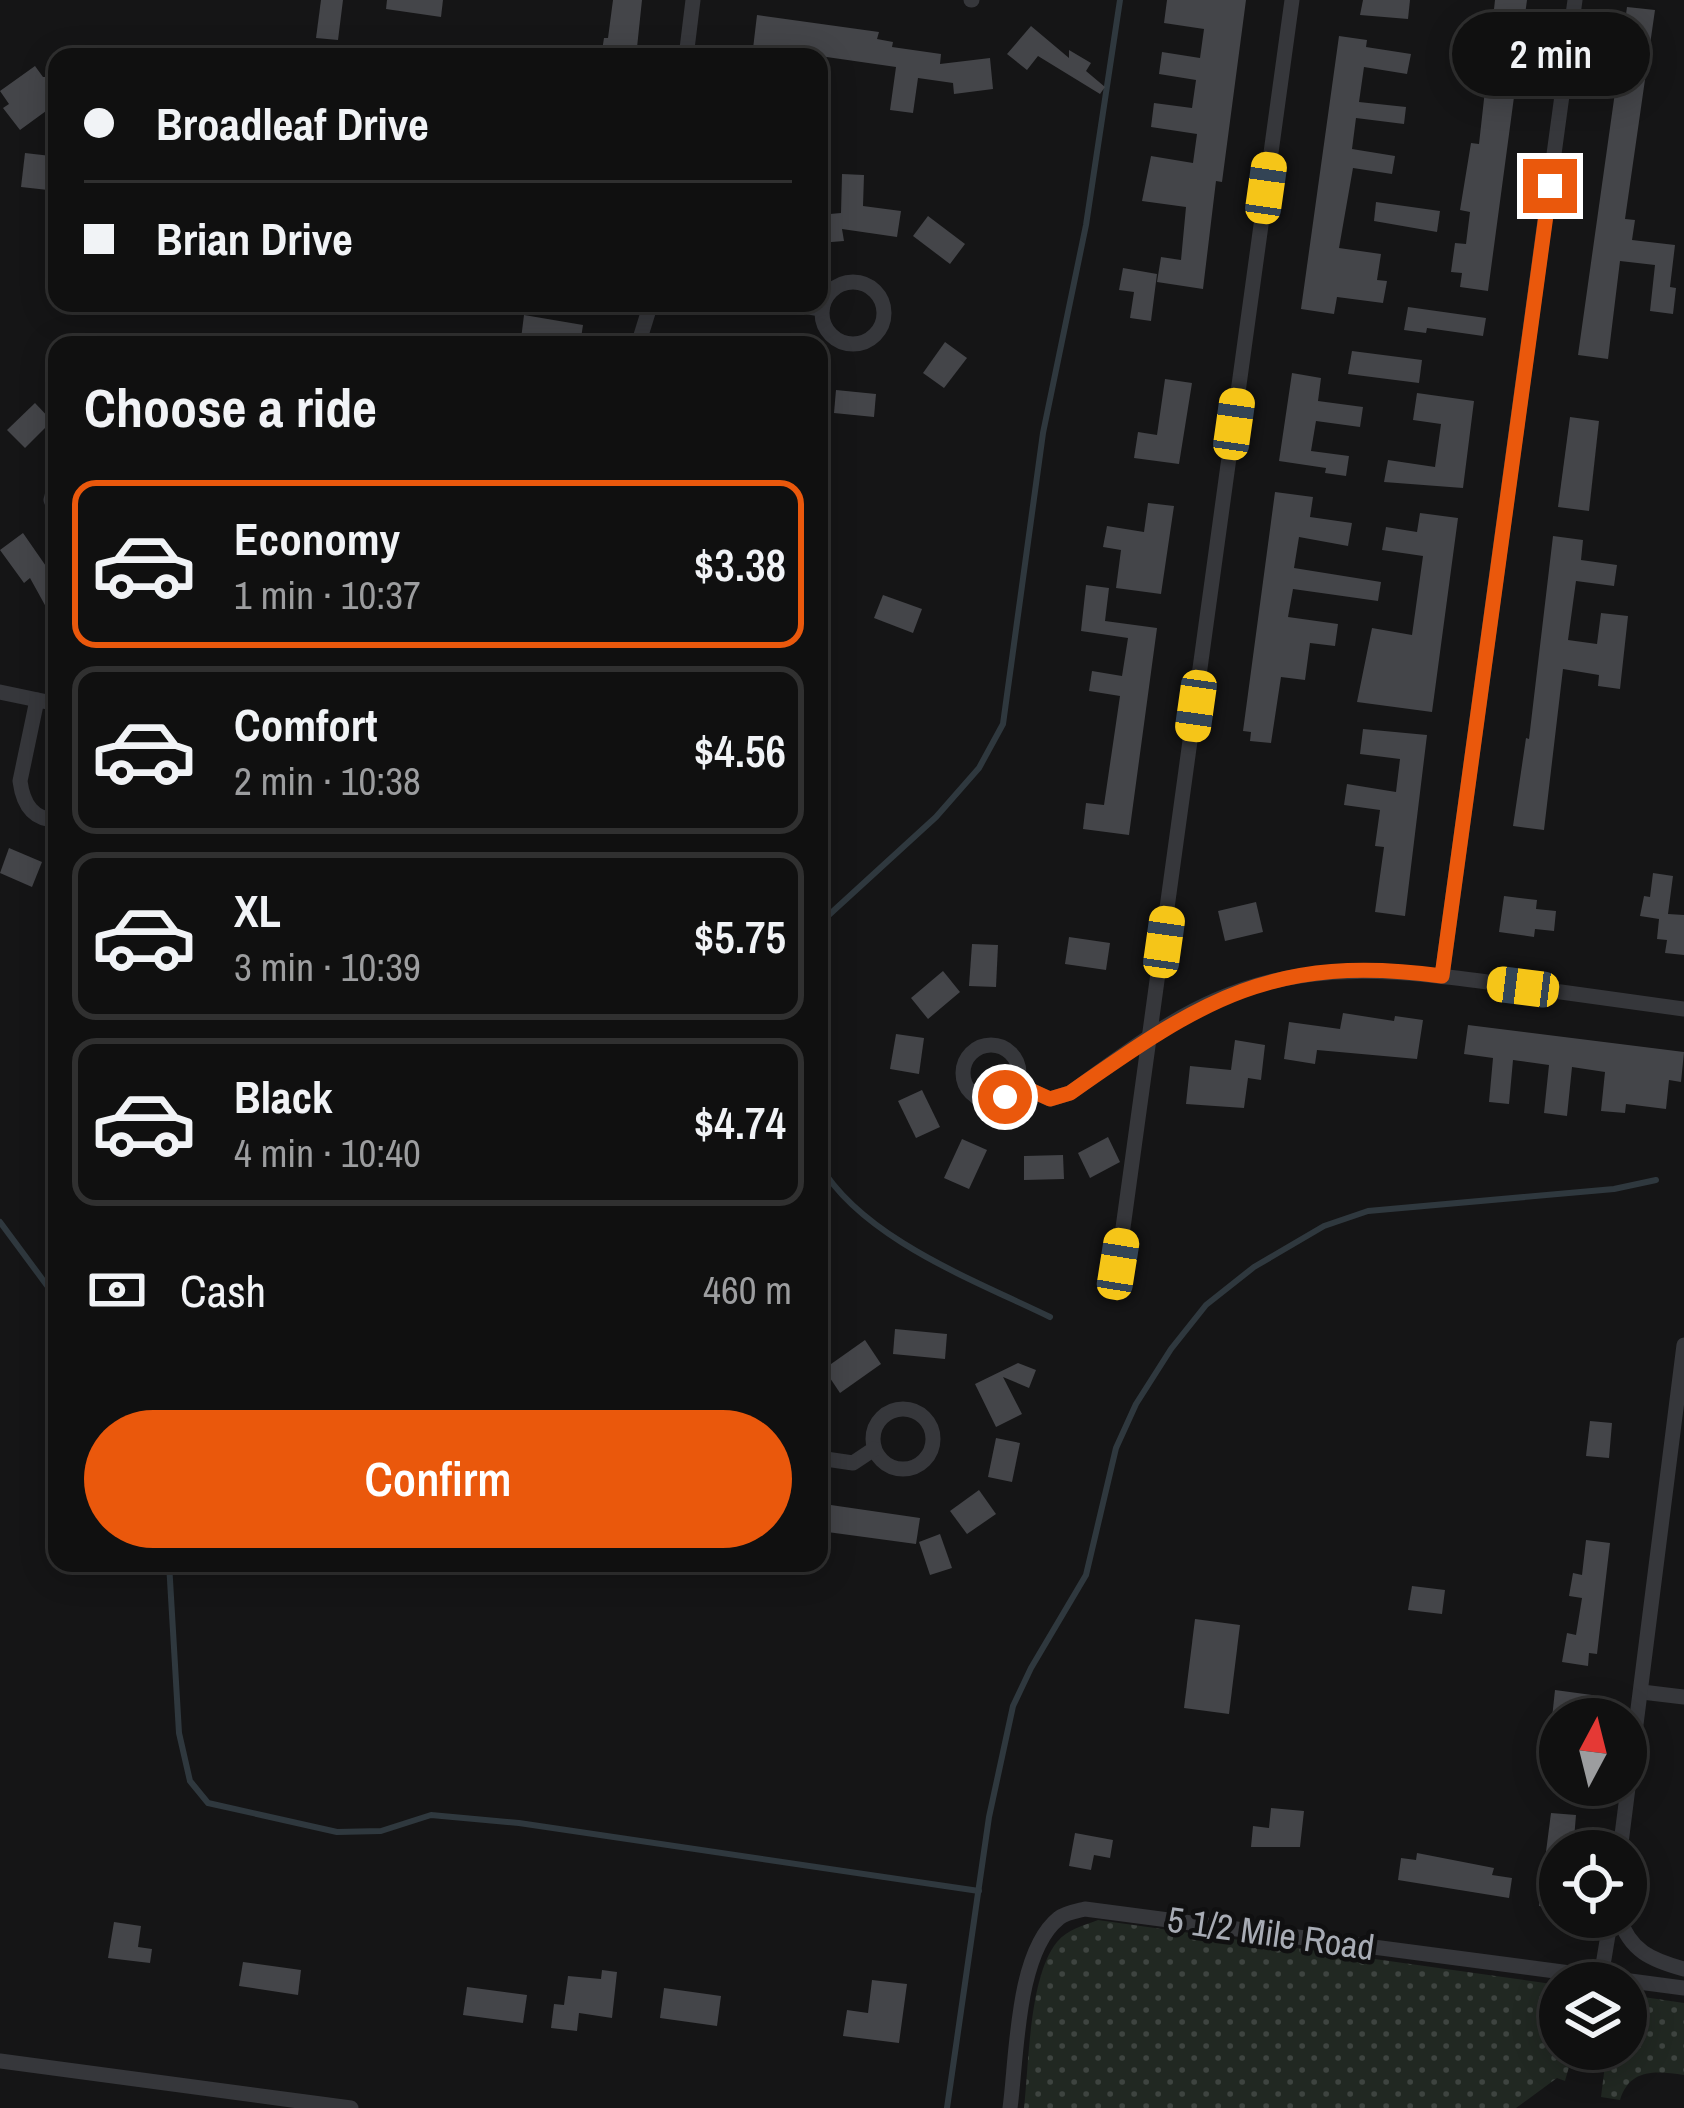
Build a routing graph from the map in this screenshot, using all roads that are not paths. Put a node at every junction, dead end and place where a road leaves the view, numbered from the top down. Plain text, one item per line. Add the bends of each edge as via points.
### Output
1 (693, 0) edge
2 (1292, 0) edge
3 (1575, 0) edge
4 (687, 48) edge
5 (828, 295) edge
6 (822, 312) edge
7 (0, 692) edge
8 (37, 700) junction
9 (48, 702) edge
10 (48, 819) edge
11 (1442, 976) junction
12 (1684, 1009) edge
13 (1151, 1036) junction
14 (1017, 1084) dead end
15 (1118, 1264) dead end
16 (1684, 1345) edge
17 (1679, 1425) edge
18 (874, 1449) junction
19 (828, 1459) edge
20 (1642, 1692) junction
21 (1684, 1697) edge
22 (1623, 1830) edge
23 (1626, 1938) edge
24 (1539, 1969) edge
25 (1684, 1970) edge
26 (1647, 1983) edge
27 (1684, 1988) edge
28 (0, 2061) edge
29 (351, 2108) edge
30 (1010, 2108) edge

1 - 4 street
2 - 13 street
3 - 11 street
5 - 6 street via 838,285 867,285 884,319 873,338 853,345 833,338
7 - 8 street
8 - 9 street
8 - 10 street via 21,793
11 - 12 street
11 - 13 street via 1295,976 1218,999
13 - 14 street via 1070,1093 1050,1099
13 - 15 street
16 - 17 street
17 - 20 street
18 - 18 street via 886,1464 913,1467 928,1456 932,1429 911,1409 892,1410 873,1430
18 - 19 street via 854,1463
20 - 21 street
20 - 22 street
23 - 25 street via 1641,1953
24 - 30 street, 5 1/2 Mile Road via 1085,1909 1061,1915 1031,1963
26 - 27 street, 5 1/2 Mile Road
28 - 29 street

